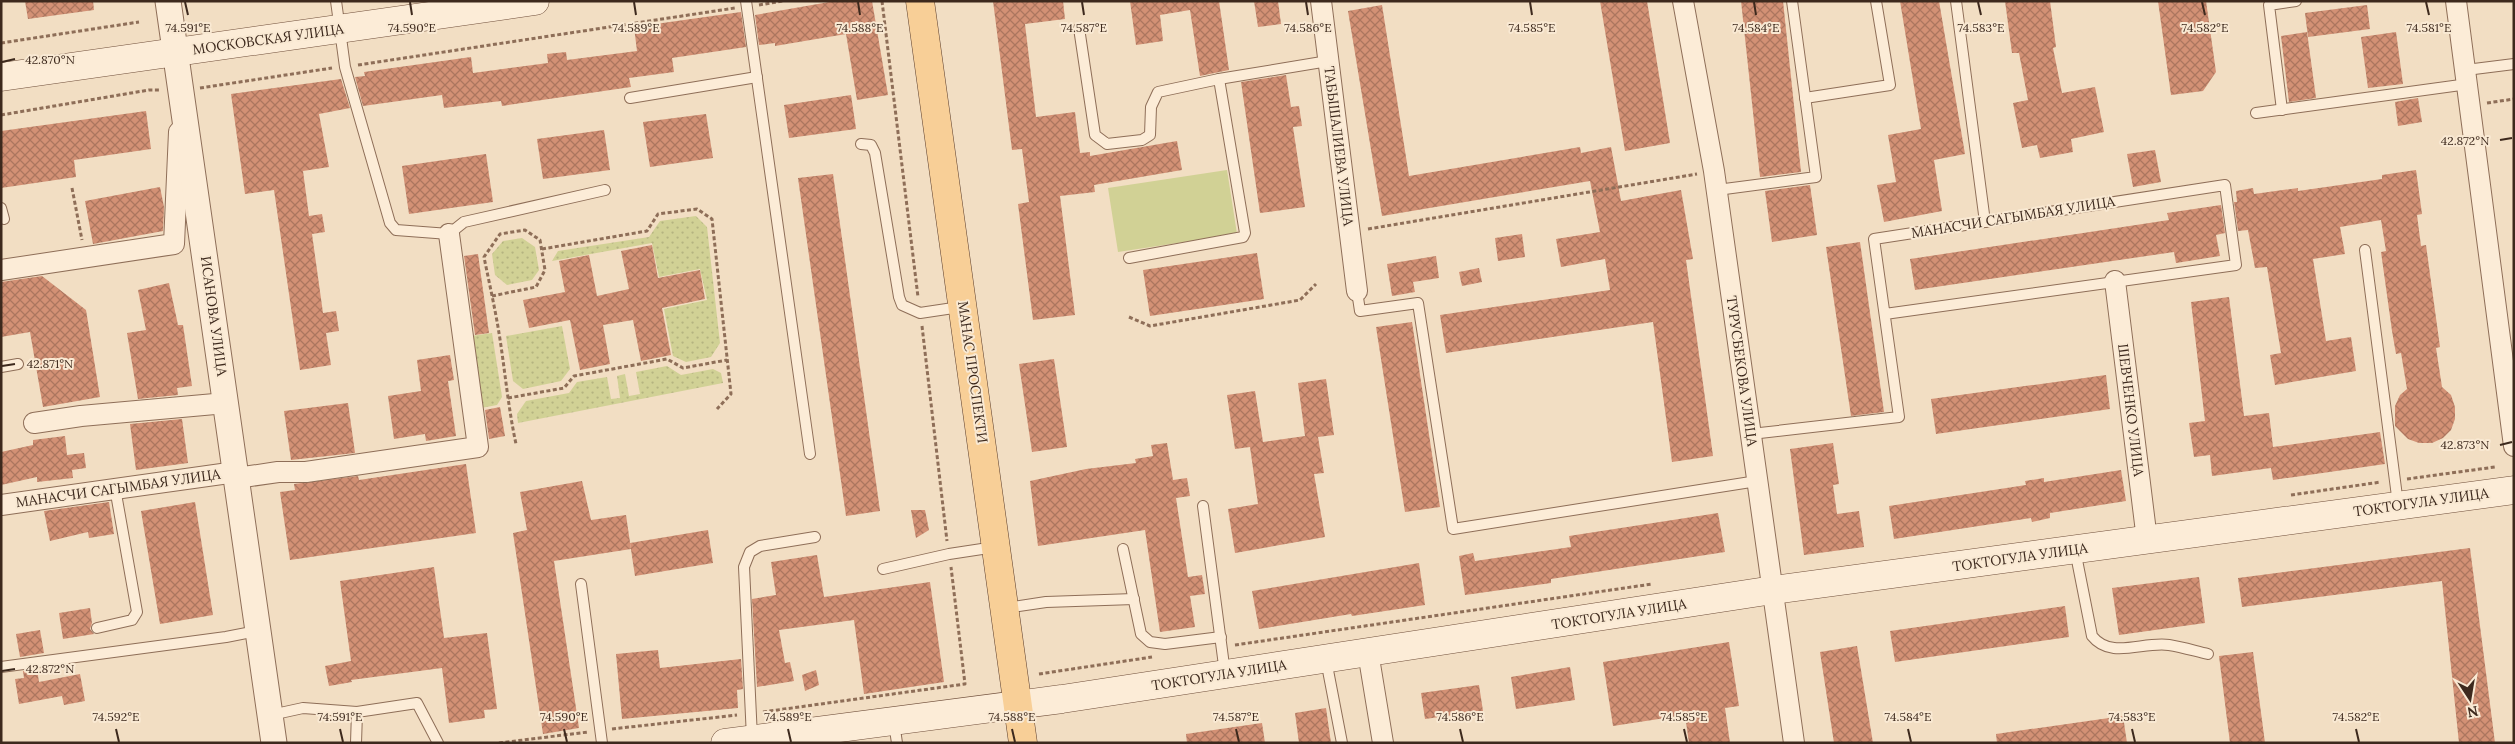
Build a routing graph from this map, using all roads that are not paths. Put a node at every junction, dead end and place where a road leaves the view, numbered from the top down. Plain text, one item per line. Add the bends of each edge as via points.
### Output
1 (168, 1) edge
2 (336, 1) edge
3 (535, 1) edge
4 (920, 1) edge
5 (1321, 1) edge
6 (1683, 1) edge
7 (1792, 1) edge
8 (1876, 1) edge
9 (1956, 1) edge
10 (2296, 1) edge
11 (2456, 1) edge
12 (747, 4) edge
13 (474, 6) edge
14 (1079, 28) dead end
15 (340, 29) junction
16 (175, 53) junction
17 (1328, 61) junction
18 (2514, 64) edge
19 (1, 77) edge
20 (757, 77) junction
21 (2467, 77) junction
22 (1219, 79) junction
23 (181, 90) junction
24 (630, 98) dead end
25 (1805, 98) junction
26 (2282, 110) junction
27 (2256, 114) dead end
28 (861, 144) dead end
29 (1716, 181) junction
30 (605, 190) dead end
31 (1, 208) edge
32 (4, 219) dead end
33 (1985, 222) junction
34 (449, 234) junction
35 (2365, 250) dead end
36 (1128, 258) dead end
37 (7, 266) edge
38 (2115, 281) junction
39 (1357, 291) joint
40 (964, 306) junction
41 (1885, 314) junction
42 (18, 364) dead end
43 (1, 367) edge
44 (226, 403) junction
45 (34, 423) dead end
46 (1751, 434) junction
47 (2514, 446) edge
48 (810, 454) dead end
49 (236, 475) junction
50 (1757, 481) junction
51 (115, 488) junction
52 (2514, 490) edge
53 (1, 505) edge
54 (1203, 506) dead end
55 (2398, 506) junction
56 (815, 537) dead end
57 (2147, 540) junction
58 (997, 546) junction
59 (1123, 549) dead end
60 (2075, 549) junction
61 (883, 569) dead end
62 (581, 584) dead end
63 (1773, 590) junction
64 (1134, 599) junction
65 (1006, 608) junction
66 (98, 628) dead end
67 (258, 630) junction
68 (1221, 642) junction
69 (1368, 652) junction
70 (2208, 654) dead end
71 (1326, 659) junction
72 (1, 667) edge
73 (1226, 674) junction
74 (1019, 705) junction
75 (357, 712) junction
76 (270, 716) junction
77 (751, 726) junction
78 (895, 731) edge
79 (274, 743) edge
80 (356, 743) edge
81 (438, 743) edge
82 (602, 743) edge
83 (725, 743) edge
84 (1023, 743) edge
85 (1342, 743) edge
86 (1383, 743) edge
87 (1794, 743) edge

1 - 16 street, ИСАНОВА УЛИЦА
2 - 15 lane
3 - 13 main road, МОСКОВСКАЯ УЛИЦА
4 - 40 main road, МАНАС ПРОСПЕКТИ
5 - 17 street, ТАБЫШАЛИЕВА УЛИЦА
6 - 29 street, ТУРУСБЕКОВА УЛИЦА
7 - 25 lane
8 - 25 lane via 1890,85
9 - 33 lane
10 - 26 lane via 2268,5
11 - 21 street
12 - 20 lane
13 - 15 main road, МОСКОВСКАЯ УЛИЦА
14 - 22 lane via 1095,134 1107,144 1142,140 1150,135 1151,107 1158,92
15 - 16 main road, МОСКОВСКАЯ УЛИЦА
15 - 34 lane via 344,66 390,223 396,230
16 - 19 main road, МОСКОВСКАЯ УЛИЦА
16 - 23 street, ИСАНОВА УЛИЦА
17 - 22 lane
17 - 39 street, ТАБЫШАЛИЕВА УЛИЦА
18 - 21 lane
20 - 24 lane
20 - 48 lane
21 - 26 lane
21 - 47 street
22 - 36 lane via 1245,233 1243,237
23 - 37 street via 174,244
23 - 44 street, ИСАНОВА УЛИЦА
25 - 29 lane via 1816,177
26 - 27 lane
28 - 40 lane via 871,145 875,153 898,297 902,305 920,313
29 - 46 street, ТУРУСБЕКОВА УЛИЦА
30 - 34 lane via 464,222
31 - 32 lane
33 - 38 lane, МАНАСЧИ САГЫМБАЯ УЛИЦА via 2225,185 2236,264
33 - 41 lane, МАНАСЧИ САГЫМБАЯ УЛИЦА via 1874,239
34 - 49 street, МАНАСЧИ САГЫМБАЯ УЛИЦА via 478,447 306,472
35 - 55 lane
38 - 41 lane
38 - 57 street, ШЕВЧЕНКО УЛИЦА
39 - 50 lane via 1360,311 1418,303 1454,529
40 - 58 main road, МАНАС ПРОСПЕКТИ
41 - 46 lane via 1899,417
42 - 43 lane
44 - 45 street
44 - 49 street, ИСАНОВА УЛИЦА
46 - 50 street, ТУРУСБЕКОВА УЛИЦА
49 - 51 street, МАНАСЧИ САГЫМБАЯ УЛИЦА
49 - 67 street, ИСАНОВА УЛИЦА
50 - 63 street, ТУРУСБЕКОВА УЛИЦА
51 - 53 street, МАНАСЧИ САГЫМБАЯ УЛИЦА
51 - 66 lane via 137,612 132,620
52 - 55 main road, ТОКТОГУЛА УЛИЦА
54 - 68 lane
55 - 57 main road, ТОКТОГУЛА УЛИЦА
56 - 77 lane via 760,546 750,552 744,566
57 - 60 main road, ТОКТОГУЛА УЛИЦА
58 - 61 lane
58 - 65 main road, МАНАС ПРОСПЕКТИ
59 - 64 lane
60 - 63 main road, ТОКТОГУЛА УЛИЦА
60 - 70 lane via 2092,636 2098,643 2119,649 2170,645
62 - 82 lane
63 - 69 main road, ТОКТОГУЛА УЛИЦА
63 - 87 street, ТУРУСБЕКОВА УЛИЦА
64 - 65 lane via 1046,602
64 - 68 lane via 1141,634 1150,642
65 - 74 main road, МАНАС ПРОСПЕКТИ
67 - 72 lane
67 - 76 street, ИСАНОВА УЛИЦА
68 - 73 lane
69 - 71 main road, ТОКТОГУЛА УЛИЦА
69 - 86 street
71 - 73 main road, ТОКТОГУЛА УЛИЦА
71 - 85 lane
73 - 74 main road, ТОКТОГУЛА УЛИЦА
74 - 78 main road, ТОКТОГУЛА УЛИЦА
74 - 84 main road, МАНАС ПРОСПЕКТИ
75 - 76 lane via 303,708
75 - 80 lane
75 - 81 lane via 416,702
76 - 79 street, ИСАНОВА УЛИЦА
77 - 78 main road, ТОКТОГУЛА УЛИЦА
77 - 83 main road, ТОКТОГУЛА УЛИЦА

